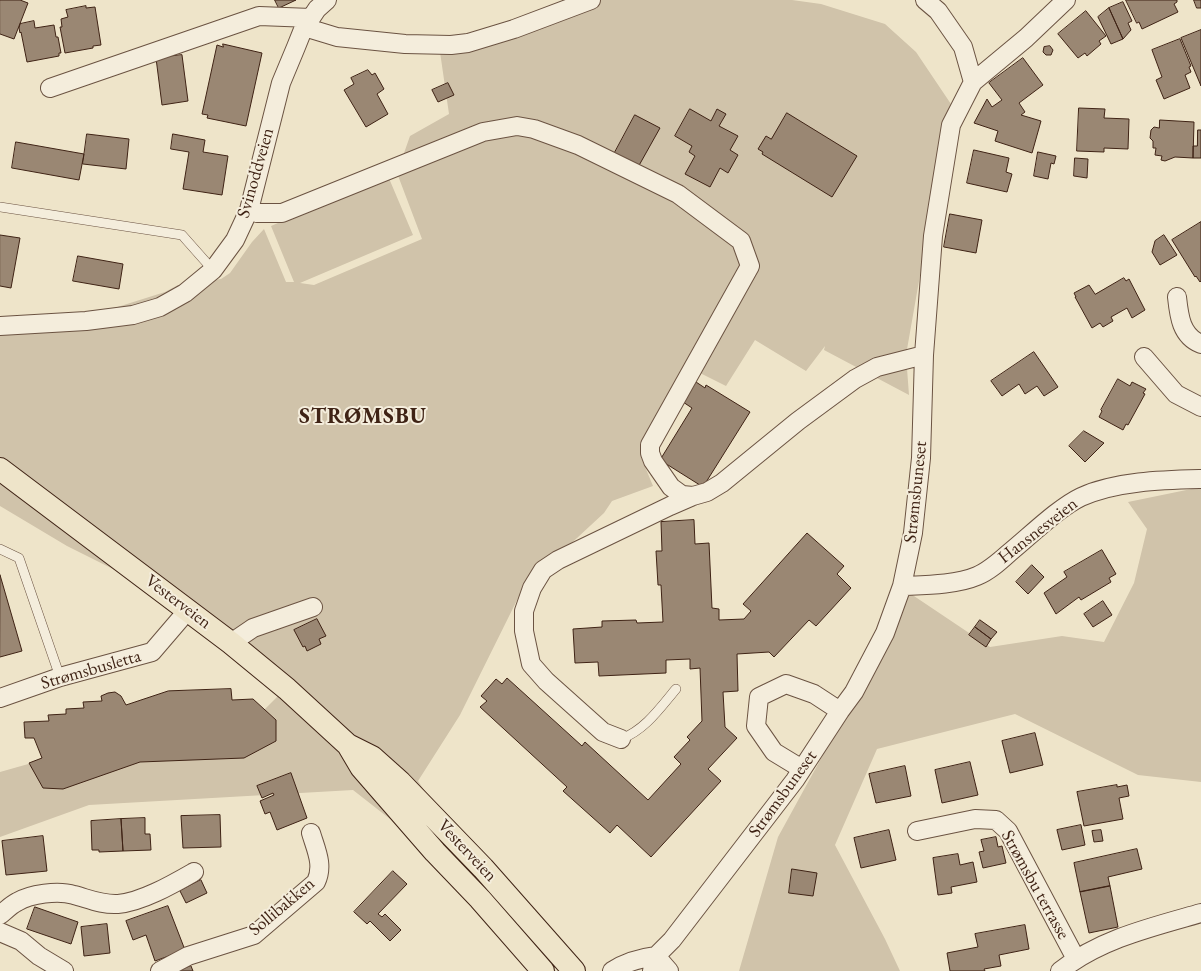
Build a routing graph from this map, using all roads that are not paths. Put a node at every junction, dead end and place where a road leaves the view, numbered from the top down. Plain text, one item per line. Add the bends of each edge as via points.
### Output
1 (328, 0) edge
2 (591, 0) edge
3 (925, 0) edge
4 (1066, 0) edge
5 (308, 23) junction
6 (973, 82) junction
7 (50, 88) dead end
8 (0, 207) edge
9 (249, 210) junction
10 (213, 270) junction
11 (1177, 297) dead end
12 (0, 326) edge
13 (1201, 344) edge
14 (924, 355) junction
15 (1144, 358) dead end
16 (1201, 407) edge
17 (0, 469) edge
18 (1201, 479) edge
19 (693, 496) junction
20 (0, 549) edge
21 (902, 586) junction
22 (313, 607) dead end
23 (188, 610) junction
24 (231, 643) junction
25 (60, 677) junction
26 (676, 689) dead end
27 (0, 698) edge
28 (840, 711) junction
29 (621, 739) joint
30 (348, 745) junction
31 (802, 769) junction
32 (917, 831) dead end
33 (311, 833) dead end
34 (194, 872) dead end
35 (1201, 913) edge
36 (0, 915) edge
37 (0, 932) edge
38 (1076, 958) junction
39 (654, 964) edge
40 (64, 971) edge
41 (160, 971) edge
42 (543, 971) edge
43 (574, 971) edge
44 (612, 971) edge
45 (669, 971) edge
46 (1060, 971) edge

1 - 5 street, Svinoddveien via 317,9
2 - 5 street via 514,29 468,43 451,45 405,44 337,37
3 - 6 street via 938,11 963,47
4 - 6 street, Strømsbuneset via 1026,38
5 - 7 street via 259,16
5 - 9 street, Svinoddveien via 281,83
6 - 14 street, Strømsbuneset via 951,125 933,236
8 - 10 lane via 182,235
9 - 10 street, Svinoddveien via 235,240
9 - 19 street via 257,213 282,213 483,132 517,126 534,129 578,145 678,194 741,241 750,266 650,445 653,461 671,486 682,495
10 - 12 street, Svinoddveien via 185,293 160,307 133,315 86,321
11 - 13 street via 1179,318 1186,332
14 - 19 street via 877,367 855,379 798,421 722,483 707,492
14 - 21 street, Strømsbuneset via 921,458 914,534
15 - 16 street via 1176,394
17 - 23 main road, Vesterveien
18 - 21 street, Hansnesveien via 1157,480 1104,489 1081,497 977,576 957,582
19 - 29 street via 553,563 543,570 532,588 524,611 524,632 531,664 546,681 603,732
20 - 25 lane via 19,558
21 - 28 street, Strømsbuneset via 885,633 854,692
22 - 24 street via 253,628
23 - 24 main road, Vesterveien
23 - 25 street, Strømsbusletta via 152,652
24 - 30 main road, Vesterveien via 287,689
25 - 27 street, Strømsbusletta
26 - 29 lane via 642,727
28 - 31 street, Strømsbuneset
28 - 31 street via 814,694 786,684 759,697 756,726 774,752
30 - 42 main road, Vesterveien via 361,768
30 - 43 main road, Vesterveien via 372,756 400,782 484,868
31 - 39 street, Strømsbuneset
32 - 38 street, Strømsbu terrasse via 975,819 996,820 1008,831
33 - 41 street, Sollibakken via 320,873 316,882 254,935 188,956
34 - 36 street via 167,887 120,904 104,904 60,892 38,895 17,902
35 - 38 street, Strømsbu terrasse via 1131,933
37 - 40 street via 21,941 39,956
38 - 46 street, Strømsbu terrasse
39 - 44 street via 641,958
39 - 45 street

